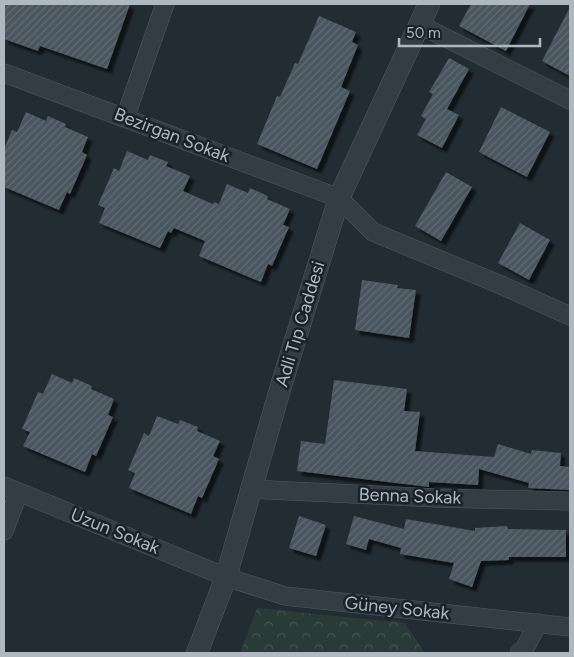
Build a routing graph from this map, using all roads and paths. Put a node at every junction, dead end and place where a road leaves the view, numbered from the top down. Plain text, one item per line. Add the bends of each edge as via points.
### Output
1 (165, 4) edge
2 (429, 4) edge
3 (420, 25) junction
4 (4, 73) edge
5 (570, 100) edge
6 (125, 118) junction
7 (339, 198) junction
8 (570, 316) edge
9 (12, 489) edge
10 (250, 489) junction
11 (570, 501) edge
12 (4, 531) edge
13 (226, 577) junction
14 (538, 623) junction
15 (570, 627) edge
16 (197, 653) edge
17 (519, 653) edge

1 - 6 street
2 - 3 street, Adli Tıp Caddesi
3 - 5 street
3 - 7 street, Adli Tıp Caddesi
4 - 6 street, Bezirgan Sokak
6 - 7 street, Bezirgan Sokak
7 - 8 street via 373,232
7 - 10 street, Adli Tıp Caddesi
9 - 12 street
9 - 13 street, Uzun Sokak
10 - 11 street, Benna Sokak
10 - 13 street, Adli Tıp Caddesi
13 - 14 street, Güney Sokak via 285,596
13 - 16 street, Adli Tıp Caddesi
14 - 15 street, Güney Sokak
14 - 17 street

